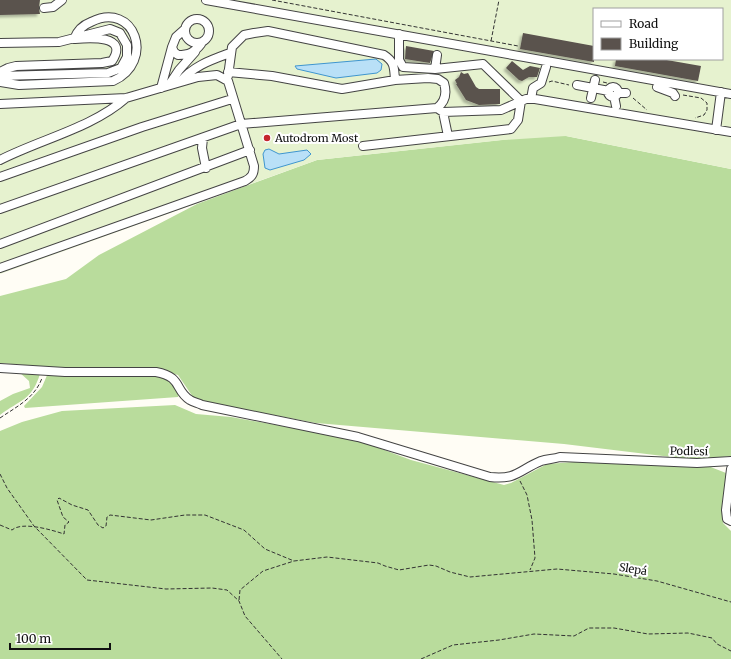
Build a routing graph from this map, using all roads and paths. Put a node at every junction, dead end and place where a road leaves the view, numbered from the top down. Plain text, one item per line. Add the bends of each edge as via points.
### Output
1 (62, 0) edge
2 (206, 0) edge
3 (272, 0) edge
4 (499, 0) edge
5 (44, 8) dead end
6 (185, 28) junction
7 (399, 34) junction
8 (74, 39) junction
9 (491, 41) junction
10 (0, 44) edge
11 (201, 44) junction
12 (172, 46) junction
13 (518, 46) dead end
14 (195, 51) junction
15 (230, 53) junction
16 (438, 55) dead end
17 (395, 60) junction
18 (546, 67) dead end
19 (436, 69) junction
20 (0, 72) edge
21 (228, 72) junction
22 (607, 72) junction
23 (0, 76) edge
24 (395, 80) junction
25 (228, 81) junction
26 (0, 82) edge
27 (180, 82) junction
28 (594, 84) junction
29 (577, 85) dead end
30 (602, 85) dead end
31 (165, 86) junction
32 (658, 87) dead end
33 (617, 92) junction
34 (722, 92) junction
35 (731, 94) edge
36 (679, 95) joint
37 (126, 98) junction
38 (592, 98) dead end
39 (232, 99) junction
40 (531, 99) junction
41 (521, 101) junction
42 (0, 104) edge
43 (606, 104) dead end
44 (616, 106) dead end
45 (440, 110) junction
46 (649, 111) dead end
47 (692, 118) dead end
48 (241, 124) junction
49 (716, 130) junction
50 (731, 132) edge
51 (448, 136) junction
52 (203, 138) junction
53 (363, 146) dead end
54 (250, 150) junction
55 (0, 160) edge
56 (206, 168) junction
57 (0, 177) edge
58 (0, 209) edge
59 (0, 244) edge
60 (0, 268) edge
61 (0, 368) edge
62 (44, 370) junction
63 (0, 418) edge
64 (731, 461) edge
65 (731, 469) edge
66 (0, 474) edge
67 (516, 475) junction
68 (730, 484) edge
69 (731, 521) edge
70 (0, 524) edge
71 (34, 526) junction
72 (294, 561) junction
73 (530, 571) junction
74 (239, 601) junction
75 (731, 602) edge
76 (731, 651) edge
77 (282, 659) edge
78 (421, 659) edge

1 - 5 street via 54,6
2 - 7 street
3 - 9 path
4 - 9 path
6 - 11 street via 190,42
6 - 11 street via 194,20 206,22 210,34
6 - 12 street via 176,37
7 - 17 street
7 - 22 street
8 - 10 street
8 - 20 street via 109,40 114,43 116,56 112,61 102,63 16,66
8 - 23 street via 110,29 120,33 127,45 127,57 121,68 108,73
8 - 26 street via 81,28 93,20 108,17 118,19 128,24 135,35 135,60 123,77 113,81 19,85
9 - 13 path
11 - 14 street
12 - 14 street via 178,55
12 - 31 street
14 - 31 street
15 - 17 street via 232,47 244,35 268,31 374,52
15 - 21 street
15 - 27 street via 197,67
16 - 19 street
17 - 19 street via 403,67
17 - 24 street
18 - 40 street via 541,83 533,88
19 - 41 street via 483,64
21 - 24 street via 272,76 342,89
21 - 25 street
22 - 30 path
22 - 34 street
24 - 45 street via 441,80 446,92
25 - 27 street via 217,75
25 - 39 street
27 - 31 street
28 - 29 street
28 - 33 street
28 - 38 street
31 - 37 street
32 - 36 street
33 - 43 street
33 - 44 street
33 - 46 path via 632,97
34 - 35 street
34 - 49 street
36 - 47 path via 701,98 707,103 704,115
37 - 42 street
37 - 55 street via 104,115
39 - 48 street
39 - 57 street via 142,127
40 - 41 street
40 - 49 street
41 - 45 street via 501,110
41 - 51 street via 518,120 511,129
45 - 48 street
45 - 51 street
48 - 52 street
48 - 54 street
49 - 50 street
51 - 53 street
52 - 56 street
52 - 58 street
54 - 56 street
54 - 60 street via 254,173 245,181
56 - 59 street
61 - 62 street
62 - 63 path via 39,387 19,407
62 - 67 street via 168,374 176,380 189,400 202,405 358,437 490,477 505,479
64 - 67 street, Podlesí via 697,463 560,457 541,461
65 - 68 street
66 - 71 path
67 - 73 path via 527,495 532,520 535,558
68 - 69 street via 726,510 727,519
70 - 71 path via 12,530 20,526
71 - 72 path via 64,534 68,522 60,511 57,500 59,498 72,505 84,507 103,528 110,515 151,520 205,515 244,530 266,549
71 - 74 path via 86,580 166,589 227,590
72 - 73 path, Slepá via 327,557 378,562 399,570 429,564 470,577
72 - 74 path, Slepá via 263,572 240,590
73 - 75 path, Slepá via 557,569 614,574 657,581
74 - 77 path via 245,616
76 - 78 path via 712,638 688,633 648,634 614,628 589,628 574,636 534,634 453,645

